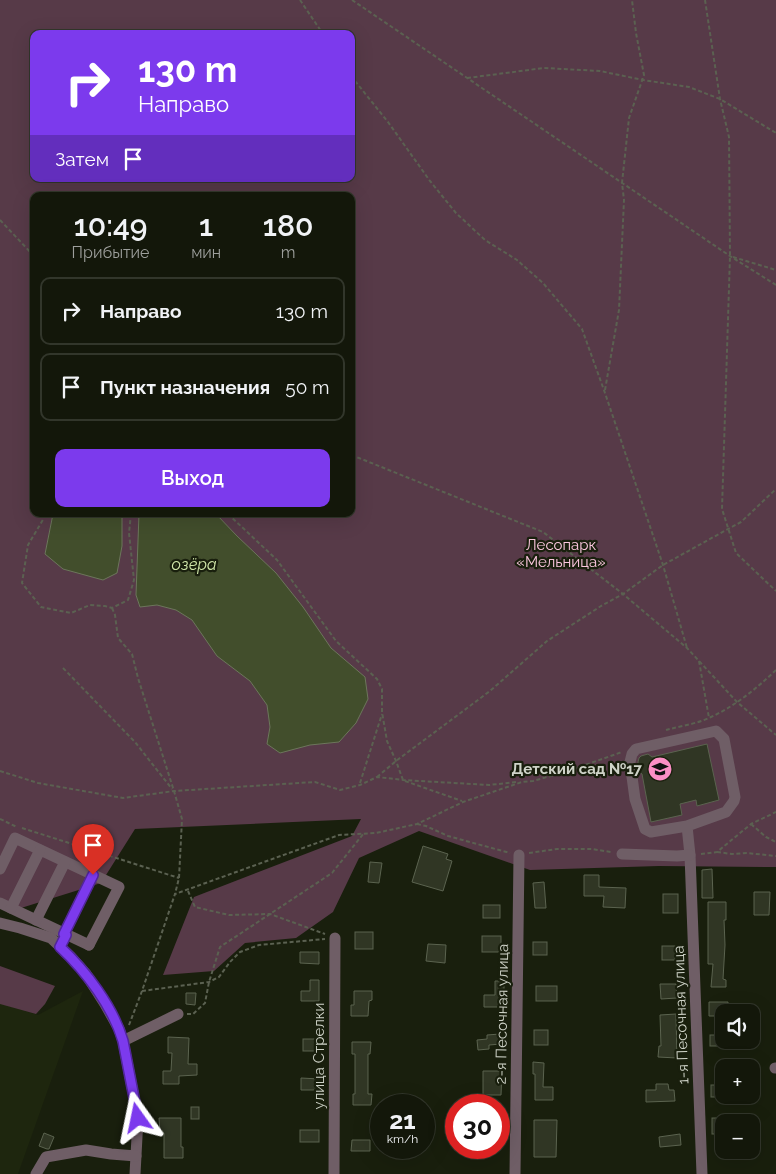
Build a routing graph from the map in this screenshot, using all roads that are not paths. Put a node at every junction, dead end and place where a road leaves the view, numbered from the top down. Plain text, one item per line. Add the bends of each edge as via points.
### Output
1 (687, 826) junction
2 (40, 850) junction
3 (622, 854) road end
4 (519, 855) road end
5 (690, 855) junction
6 (66, 862) junction
7 (0, 869) edge
8 (93, 875) junction
9 (0, 903) edge
10 (11, 908) junction
11 (36, 920) junction
12 (0, 923) edge
13 (65, 934) junction
14 (335, 938) road end
15 (60, 947) junction
16 (178, 1014) road end
17 (123, 1041) junction
18 (136, 1156) junction
19 (36, 1174) edge
20 (135, 1174) edge
21 (334, 1174) edge
22 (516, 1174) edge
23 (702, 1174) edge

1 - 1 street via 651,832 645,829 635,799 630,762 632,754 636,749 716,731 724,739 734,801 726,812
1 - 5 street, 1-я Песочная улица
2 - 6 street
2 - 7 street via 15,838
2 - 10 street
3 - 5 street
4 - 22 street, 2-я Песочная улица
5 - 23 street, 1-я Песочная улица
6 - 8 street
6 - 11 street
8 - 13 street
8 - 13 street via 119,887 89,945
9 - 10 street
10 - 11 street
11 - 13 street
12 - 15 street via 51,938
13 - 15 street
14 - 21 street, улица Стрелки
15 - 17 street via 86,974
16 - 17 street
17 - 18 street via 138,1118
18 - 19 street via 86,1150 46,1157
18 - 20 street

